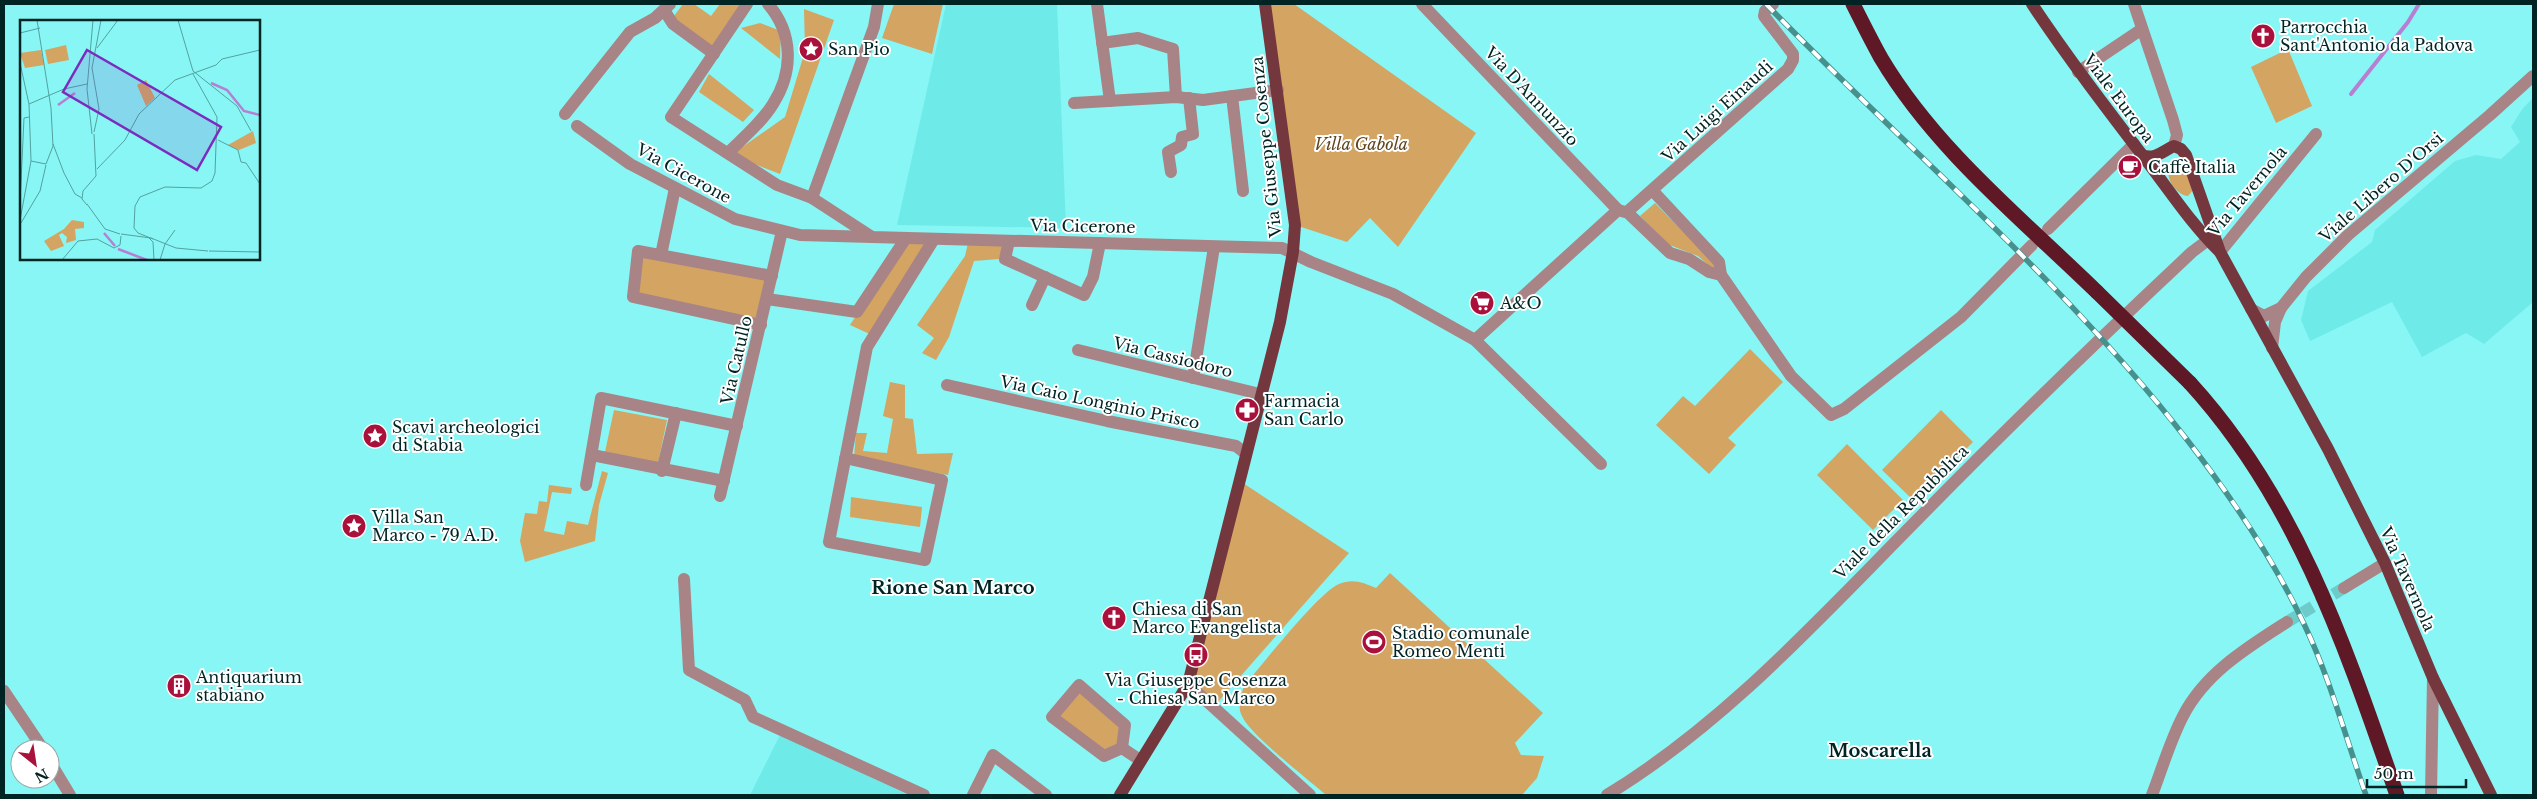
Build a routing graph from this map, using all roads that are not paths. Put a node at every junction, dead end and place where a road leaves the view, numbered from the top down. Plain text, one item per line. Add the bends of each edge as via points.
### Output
1 (747, 4) edge
2 (768, 4) edge
3 (878, 4) edge
4 (1097, 4) edge
5 (1265, 4) edge
6 (1422, 4) edge
7 (1772, 4) edge
8 (1853, 4) edge
9 (2032, 4) edge
10 (2134, 4) edge
11 (667, 7) edge
12 (2142, 29) junction
13 (1102, 44) junction
14 (714, 54) junction
15 (2078, 72) junction
16 (2533, 76) edge
17 (1278, 90) junction
18 (1232, 96) junction
19 (1176, 97) junction
20 (1190, 98) junction
21 (1110, 101) junction
22 (1074, 103) dead end
23 (565, 114) dead end
24 (577, 126) dead end
25 (2316, 134) dead end
26 (2134, 144) junction
27 (2174, 146) junction
28 (728, 153) junction
29 (2142, 155) junction
30 (2156, 157) junction
31 (2154, 171) junction
32 (1171, 172) dead end
33 (2199, 187) junction
34 (675, 188) junction
35 (1243, 191) dead end
36 (1653, 191) junction
37 (812, 198) junction
38 (2174, 198) junction
39 (1622, 211) junction
40 (2048, 229) dead end
41 (782, 231) junction
42 (872, 238) junction
43 (906, 238) junction
44 (934, 239) junction
45 (2208, 240) junction
46 (1009, 241) junction
47 (1100, 243) junction
48 (2032, 245) dead end
49 (1214, 246) junction
50 (1293, 252) junction
51 (2220, 252) junction
52 (661, 255) junction
53 (1721, 275) junction
54 (772, 276) junction
55 (1046, 277) junction
56 (767, 299) junction
57 (1032, 306) dead end
58 (2281, 308) junction
59 (2251, 309) junction
60 (760, 325) junction
61 (1475, 340) junction
62 (2272, 348) junction
63 (1078, 350) dead end
64 (1192, 378) junction
65 (947, 385) dead end
66 (1260, 394) junction
67 (676, 413) junction
68 (737, 426) junction
69 (1245, 453) junction
70 (592, 455) junction
71 (845, 458) junction
72 (1601, 464) dead end
73 (662, 471) junction
74 (724, 481) junction
75 (586, 485) dead end
76 (720, 496) dead end
77 (2385, 563) junction
78 (684, 580) dead end
79 (2344, 588) tunnel mouth
80 (2287, 622) tunnel mouth
81 (2433, 678) junction
82 (1188, 684) junction
83 (4, 691) edge
84 (36, 739) edge
85 (1122, 748) junction
86 (1140, 760) junction
87 (60, 778) edge
88 (1305, 794) edge
89 (70, 795) edge
90 (924, 795) edge
91 (973, 795) edge
92 (1046, 795) edge
93 (1120, 795) edge
94 (1607, 795) edge
95 (2152, 795) edge
96 (2397, 795) edge
97 (2431, 795) edge
98 (2491, 795) edge

1 - 14 street
2 - 28 street via 785,30 789,51 783,84 773,105
3 - 37 street via 874,27
4 - 13 street
5 - 17 main road, Via Giuseppe Cosenza
6 - 39 street, Via D'Annunzio
7 - 36 street, Via Luigi Einaudi via 1764,11 1764,16 1793,54 1788,69
8 - 96 highway, bridge via 1882,59 1956,156 2190,383 2232,434 2266,486 2335,621
9 - 15 main road, Viale Europa
10 - 12 street
11 - 14 street via 673,24
11 - 23 street via 630,32
12 - 15 street
12 - 27 street via 2178,135
13 - 19 street via 1138,38 1173,49
13 - 21 street
14 - 28 street via 670,117
15 - 26 main road, Viale Europa
16 - 58 street, Viale Libero D'Orsi via 2348,235 2306,276
17 - 18 street
17 - 50 main road, Via Giuseppe Cosenza via 1295,225
18 - 20 street via 1203,100
18 - 35 street
19 - 20 street
19 - 21 street
20 - 32 street via 1192,134 1182,138 1181,145 1168,152
21 - 22 street
24 - 34 street, Via Cicerone via 630,164
25 - 51 street, Via Tavernola
26 - 29 main road, Viale Europa
26 - 40 street
27 - 30 main road
27 - 33 main road, Via Tavernola via 2186,154
28 - 37 street via 777,185
29 - 30 main road
29 - 31 main road, Viale Europa
30 - 31 main road
31 - 38 main road, Viale Europa
33 - 38 main road via 2189,200
33 - 51 main road, Via Tavernola
34 - 41 street, Via Cicerone via 735,220
34 - 52 street
36 - 39 street
36 - 53 street via 1719,262
37 - 42 street
38 - 45 main road, Viale Europa
39 - 53 street, Via D'Annunzio via 1670,252
39 - 61 street
41 - 42 street, Via Cicerone via 800,235
41 - 54 street, Via Catullo
42 - 43 street, Via Cicerone
43 - 44 street, Via Cicerone
43 - 56 street via 857,312
44 - 46 street, Via Cicerone
44 - 71 street via 867,346
45 - 51 main road, Viale Europa
45 - 94 street, Viale della Repubblica via 2035,399 1734,701 1686,742
46 - 47 street, Via Cicerone
46 - 55 street via 1005,259
47 - 49 street, Via Cicerone
47 - 55 street via 1093,277 1084,294
48 - 53 street via 1961,317 1844,409 1831,415 1791,376
49 - 50 street, Via Cicerone via 1282,248
49 - 64 street
50 - 61 street, Via Cicerone via 1393,294
50 - 66 main road, Via Giuseppe Cosenza via 1280,322
51 - 59 main road, Viale Europa
52 - 54 street
52 - 60 street via 638,251 633,297
54 - 56 street, Via Catullo
55 - 57 street
56 - 60 street, Via Catullo
58 - 59 street via 2264,316
58 - 62 street via 2275,322
59 - 62 main road, Via Tavernola
60 - 68 street, Via Catullo
61 - 72 street, Via Cicerone
62 - 77 main road, Via Tavernola via 2328,449
63 - 64 street, Via Cassiodoro
64 - 66 street, Via Cassiodoro
65 - 69 street, Via Caio Longinio Prisco via 1236,446
66 - 69 main road, Via Giuseppe Cosenza
67 - 68 street
67 - 70 street via 601,398
67 - 73 street
68 - 74 street, Via Catullo
69 - 82 main road, Via Giuseppe Cosenza
70 - 73 street
70 - 75 street
71 - 71 street via 942,480 926,560 829,542
73 - 74 street
74 - 76 street, Via Catullo
77 - 79 street
77 - 81 main road, Via Tavernola
78 - 90 street via 689,670 745,700 753,717
80 - 95 street via 2226,664 2201,689 2183,716
81 - 97 street
81 - 98 main road, Via Tavernola
82 - 86 main road, Via Giuseppe Cosenza
82 - 88 street
83 - 84 street
85 - 85 street via 1104,756 1052,717 1079,685 1125,724
85 - 86 street
86 - 93 main road, Via Giuseppe Cosenza
87 - 89 street
91 - 92 street via 993,755

